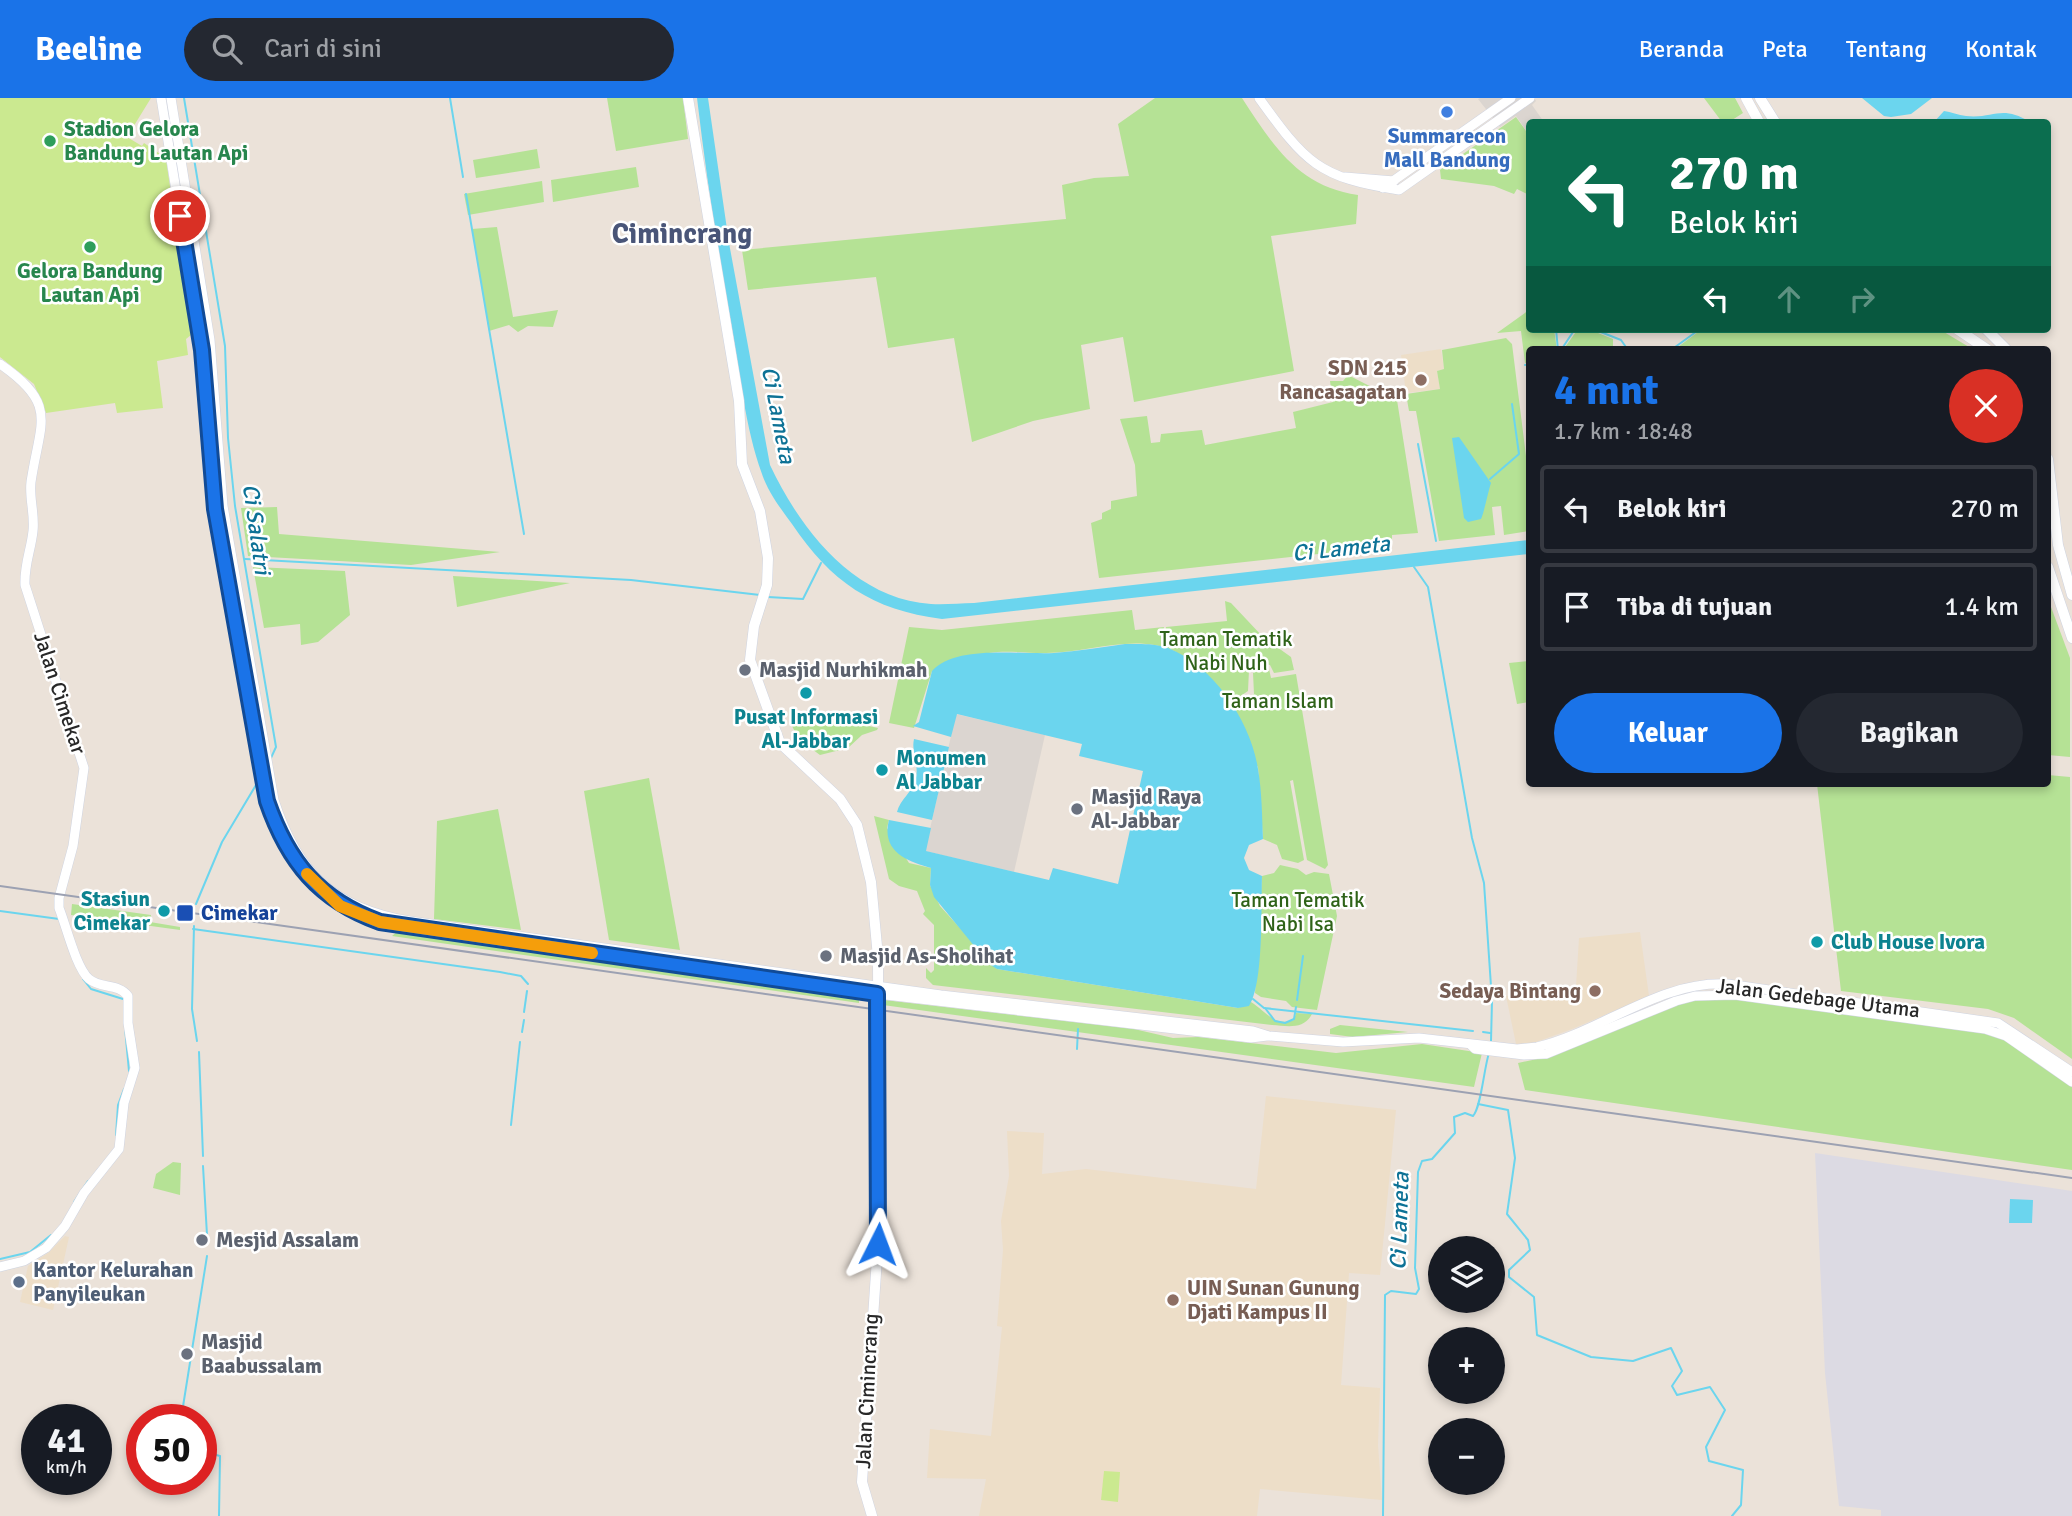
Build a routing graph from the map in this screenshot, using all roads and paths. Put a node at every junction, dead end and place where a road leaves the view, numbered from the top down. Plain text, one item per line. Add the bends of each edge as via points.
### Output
1 (161, 98) edge
2 (171, 98) edge
3 (688, 98) edge
4 (1259, 98) edge
5 (1511, 98) edge
6 (1530, 98) edge
7 (1746, 98) edge
8 (1760, 98) edge
9 (1757, 119) edge
10 (1773, 119) edge
11 (1343, 177) junction
12 (1393, 181) junction
13 (1409, 183) junction
14 (1383, 188) junction
15 (1963, 333) edge
16 (1990, 333) edge
17 (1982, 346) edge
18 (2003, 346) edge
19 (0, 363) edge
20 (2051, 485) edge
21 (2051, 578) edge
22 (2072, 598) edge
23 (2058, 605) junction
24 (2072, 638) edge
25 (265, 764) junction
26 (505, 937) junction
27 (877, 990) junction
28 (1985, 1025) junction
29 (2072, 1072) edge
30 (2072, 1082) edge
31 (0, 1266) edge
32 (872, 1516) edge

1 - 25 street via 202,350 215,509
2 - 25 street via 210,340 223,506
3 - 27 main road, Jalan Cimincrang via 739,401 741,464 760,511 768,558 765,594 754,626 752,666 780,743 834,792 857,825 874,906
4 - 11 street via 1301,154
5 - 12 street
6 - 13 street
7 - 9 main road
8 - 10 main road
11 - 12 street
11 - 14 street
12 - 13 street
12 - 14 street
13 - 14 street via 1399,190
15 - 17 main road
16 - 18 main road
19 - 31 street, Jalan Cimekar via 31,389 42,411 30,486 33,532 25,584 84,768 70,863 58,902 86,976 120,988 128,996 133,1078 114,1157 46,1248 24,1261
20 - 22 main road via 2061,562
21 - 23 main road
22 - 23 main road
23 - 24 main road
25 - 26 street via 289,842 343,901 380,916
25 - 26 street via 263,781 277,829 292,857 340,906 380,922
26 - 27 street, Jalan Gedebage Utama
27 - 28 street, Jalan Gedebage Utama via 1269,1036 1343,1042 1419,1038 1517,1052 1537,1051 1695,996 1717,994 1776,995
27 - 32 main road, Jalan Cimincrang via 879,1228 862,1482
28 - 29 street, Jalan Gedebage Utama via 2009,1028
28 - 30 street, Jalan Gedebage Utama

